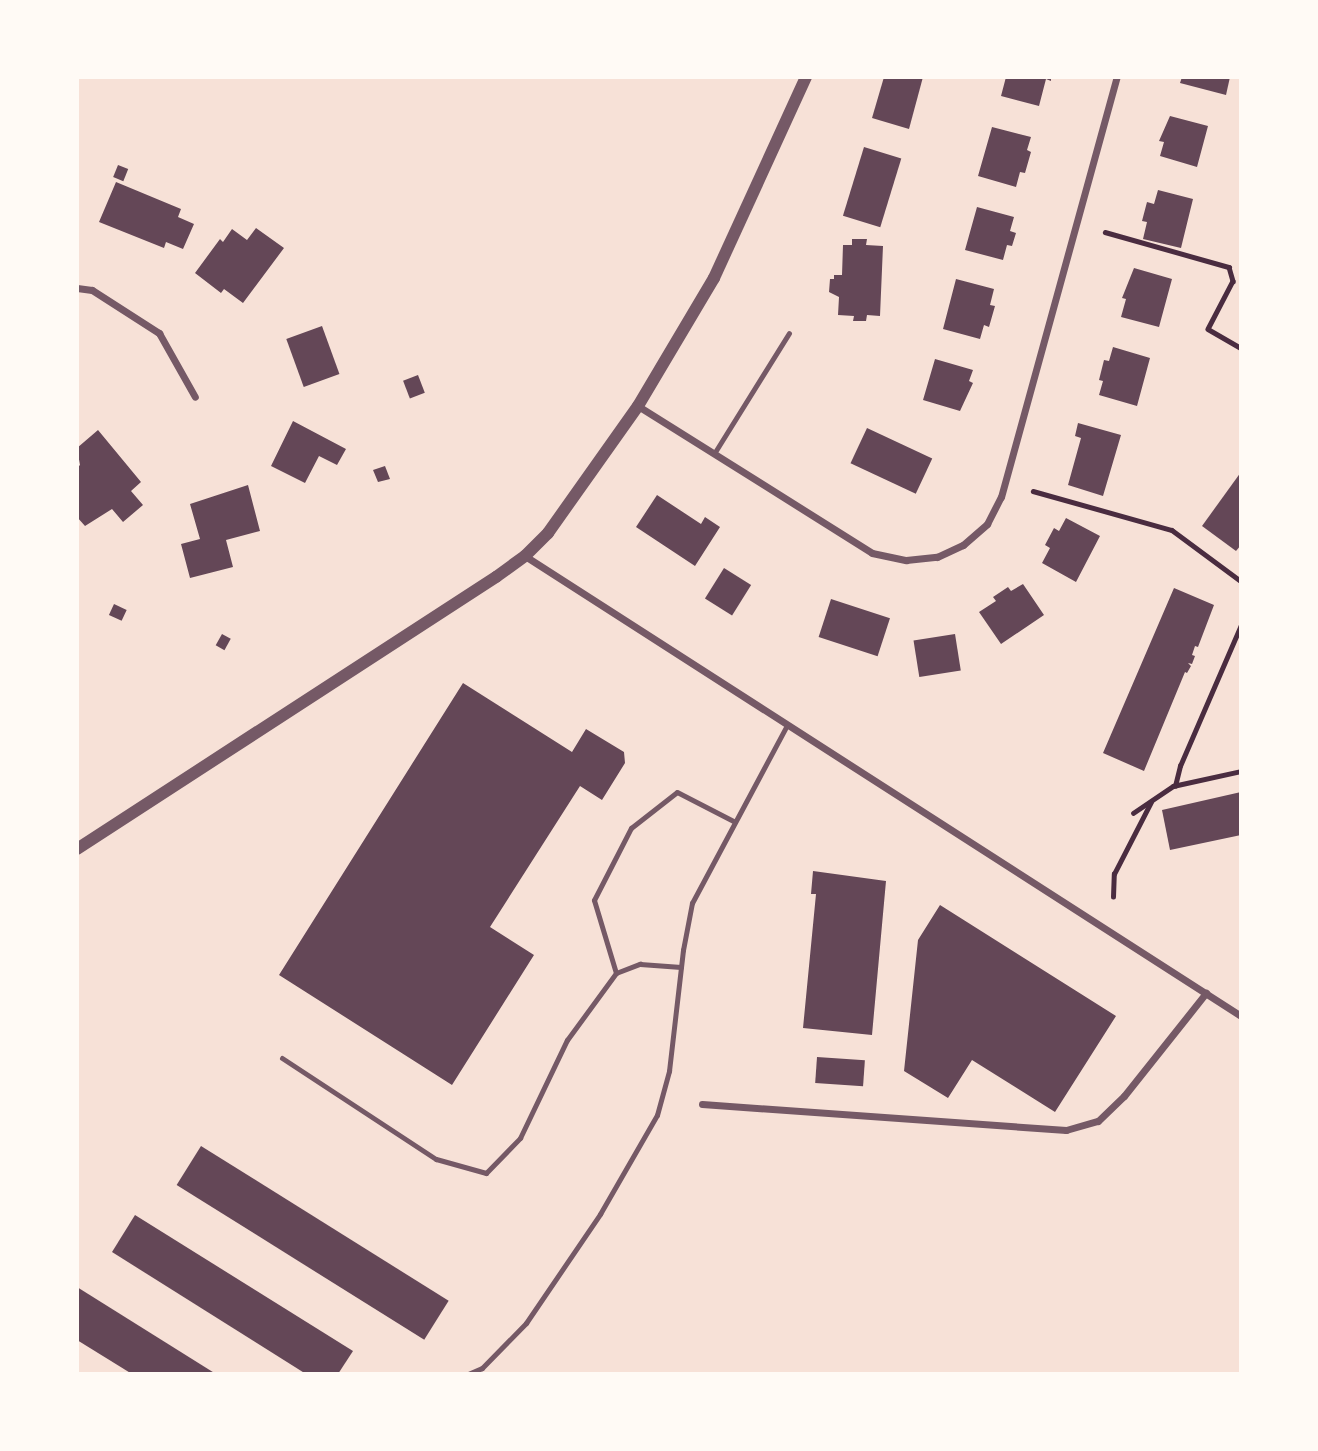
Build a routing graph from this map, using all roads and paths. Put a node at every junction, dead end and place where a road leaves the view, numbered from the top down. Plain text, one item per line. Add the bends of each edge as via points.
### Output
1 (806, 77) edge
2 (1117, 77) edge
3 (1105, 232) dead end
4 (77, 288) edge
5 (789, 333) dead end
6 (1241, 348) edge
7 (195, 397) dead end
8 (638, 406) junction
9 (715, 452) junction
10 (1032, 491) dead end
11 (525, 556) junction
12 (1241, 581) edge
13 (1241, 625) edge
14 (787, 725) junction
15 (1241, 771) edge
16 (1175, 786) junction
17 (1151, 801) junction
18 (1133, 813) dead end
19 (735, 822) junction
20 (77, 849) edge
21 (1113, 897) dead end
22 (681, 967) junction
23 (617, 973) junction
24 (1206, 993) junction
25 (1241, 1016) edge
26 (282, 1058) dead end
27 (702, 1104) dead end
28 (468, 1374) edge

1 - 8 street via 720,268
2 - 9 street via 1001,497 987,524 963,545 937,557 906,560 872,553
3 - 6 path via 1229,267 1233,281 1208,329
4 - 7 street via 92,290 159,333
5 - 9 lane
8 - 9 street
8 - 11 street via 570,505
10 - 12 path via 1172,530
11 - 14 street
11 - 20 street
13 - 16 path
14 - 19 lane
14 - 24 street
15 - 16 path
16 - 17 path
17 - 18 path
17 - 21 path via 1114,874
19 - 22 lane via 692,903
19 - 23 lane via 677,792 631,828 594,900
22 - 23 lane via 640,964
22 - 28 lane via 669,1070 657,1115 600,1214 526,1323 482,1368
23 - 26 lane via 567,1040 520,1138 486,1173 436,1159
24 - 25 street
24 - 27 street via 1124,1096 1098,1121 1066,1130

